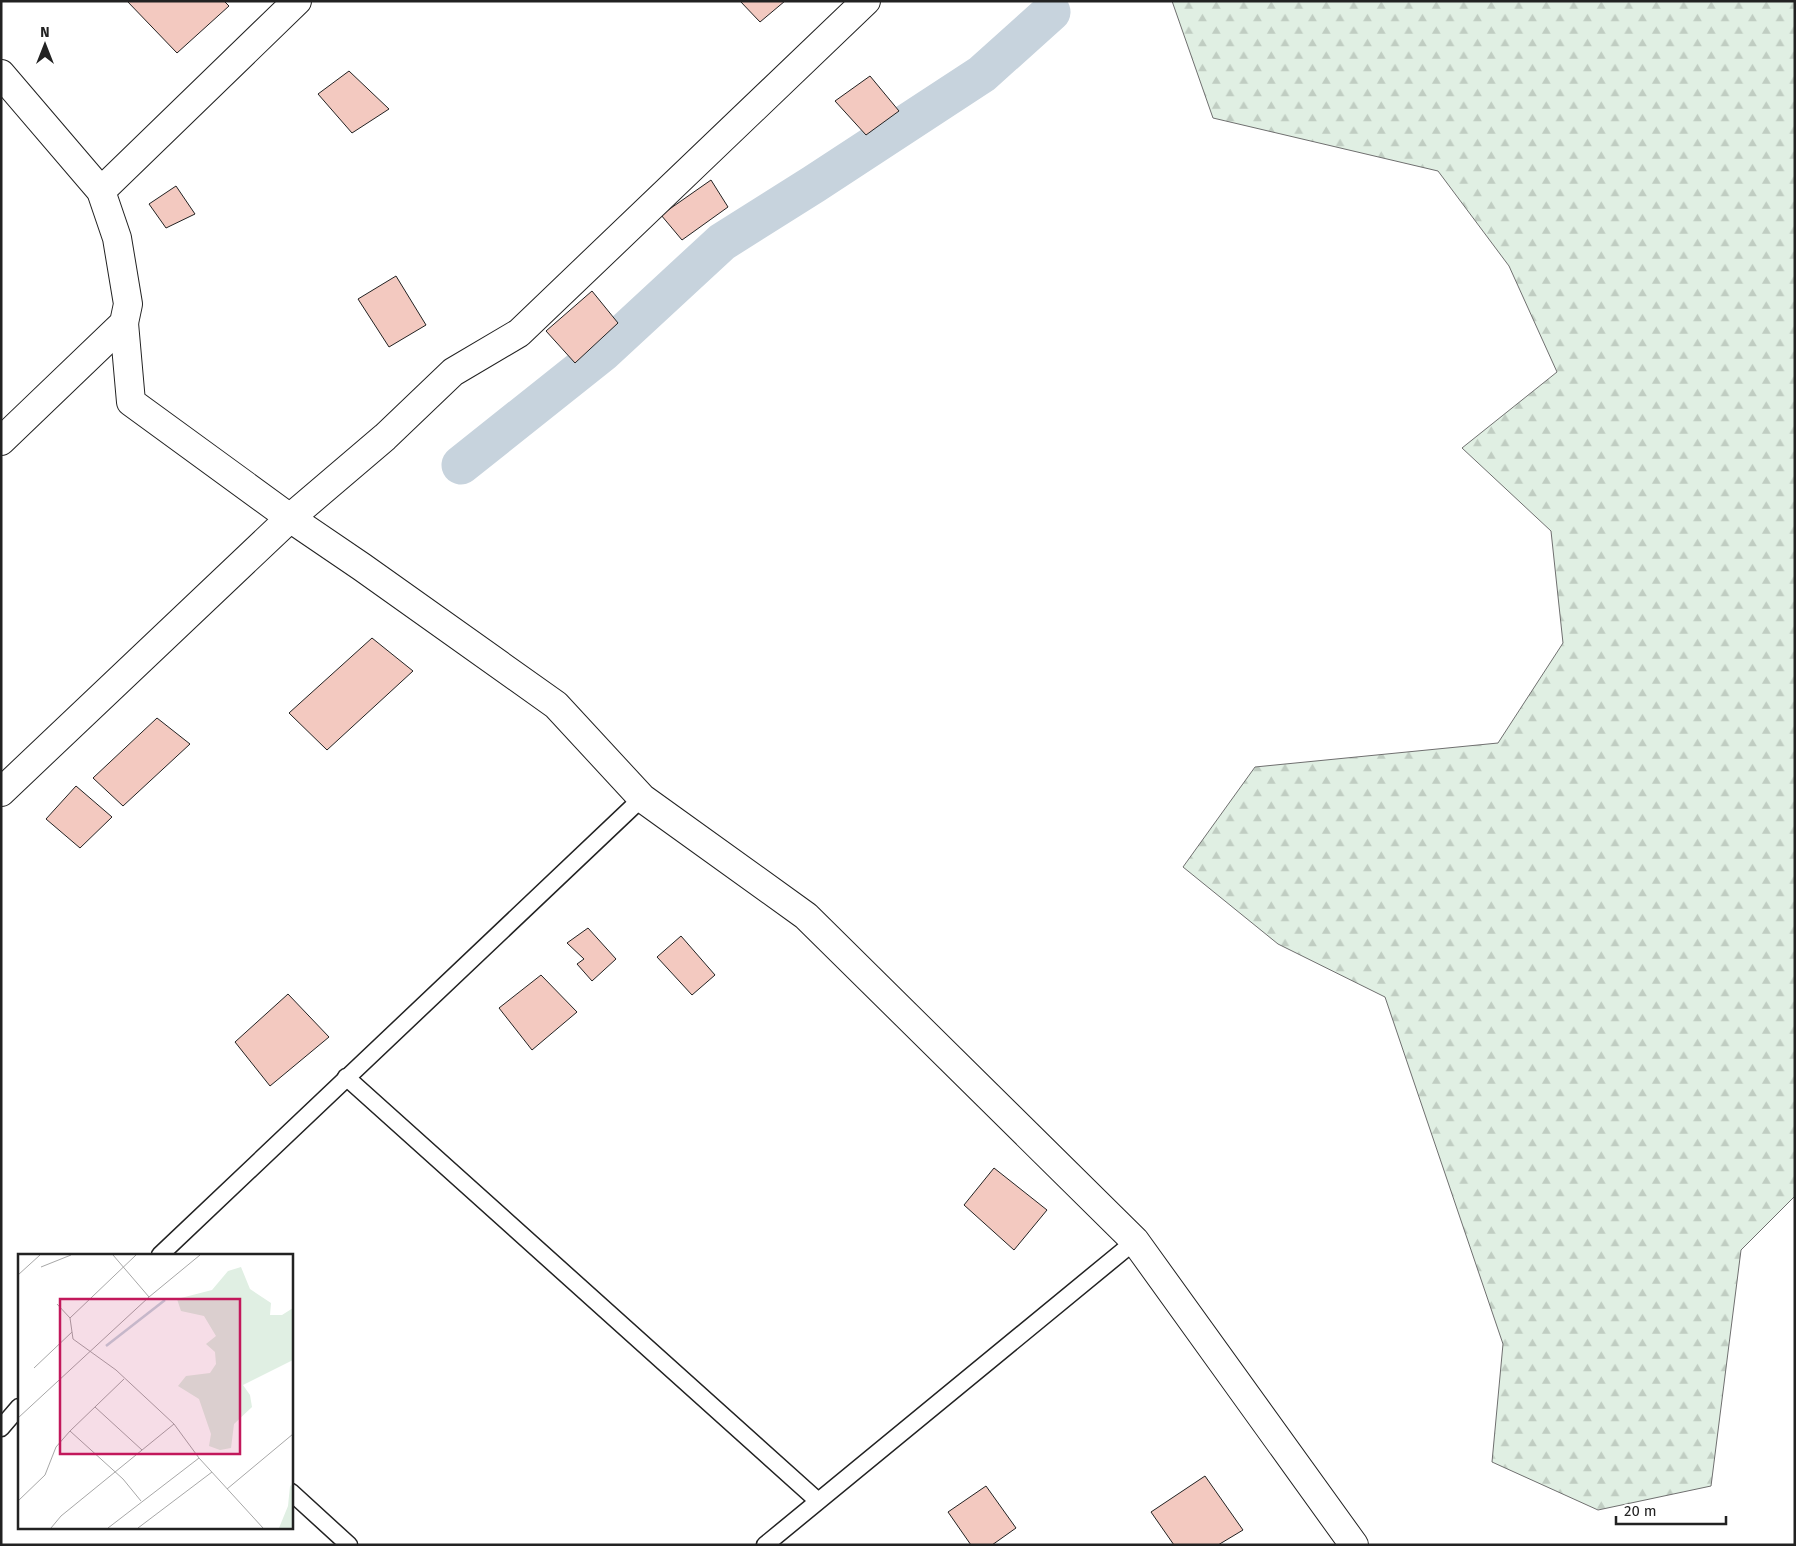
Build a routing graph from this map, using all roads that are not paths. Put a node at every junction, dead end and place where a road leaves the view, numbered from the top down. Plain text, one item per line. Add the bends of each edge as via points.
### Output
1 (297, 1) edge
2 (866, 1) edge
3 (1, 74) edge
4 (101, 191) junction
5 (124, 323) junction
6 (1, 441) edge
7 (290, 518) junction
8 (1, 792) edge
9 (642, 798) junction
10 (346, 1078) junction
11 (1135, 1241) junction
12 (161, 1254) edge
13 (18, 1408) edge
14 (1, 1428) edge
15 (292, 1493) edge
16 (818, 1501) junction
17 (349, 1545) edge
18 (765, 1545) edge
19 (1354, 1545) edge

1 - 4 street
2 - 7 street via 519,333 453,372 385,437
3 - 4 street
4 - 5 street via 118,248 128,304
5 - 6 street
5 - 7 street via 131,402
7 - 8 street
7 - 9 street via 556,705
9 - 10 lane
9 - 11 street via 806,916
10 - 12 lane
10 - 16 lane
11 - 16 lane
11 - 19 street
13 - 14 lane
15 - 17 lane
16 - 18 lane

